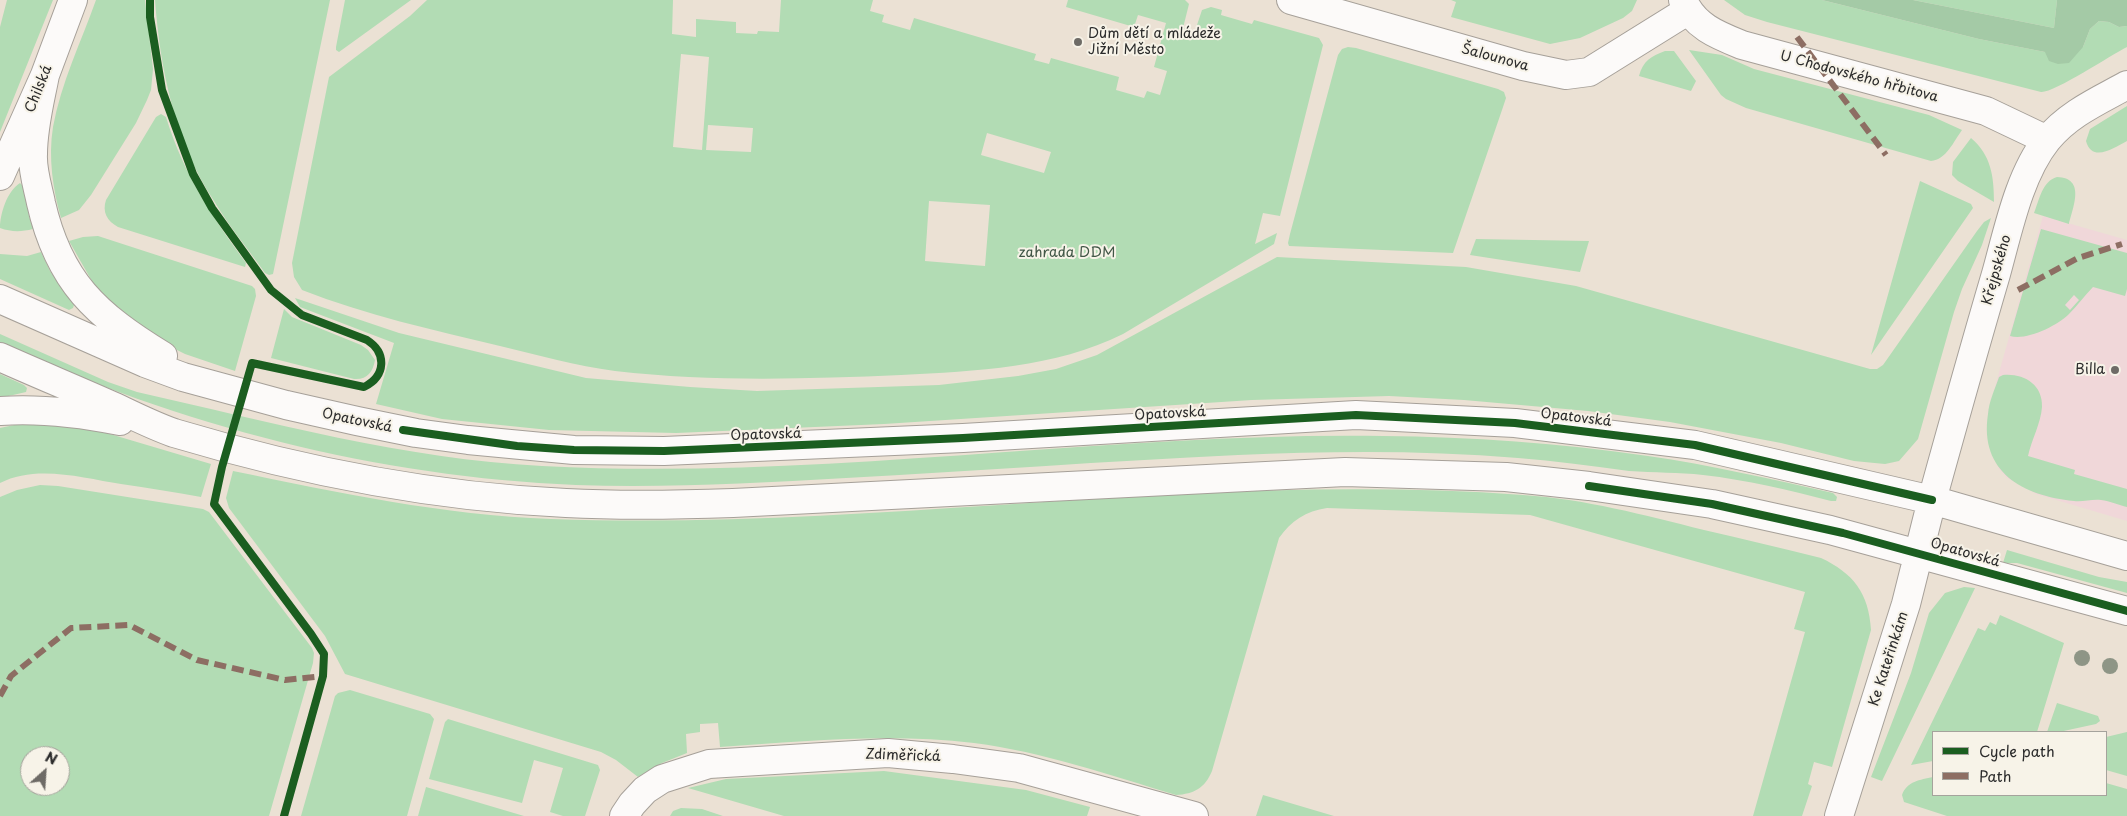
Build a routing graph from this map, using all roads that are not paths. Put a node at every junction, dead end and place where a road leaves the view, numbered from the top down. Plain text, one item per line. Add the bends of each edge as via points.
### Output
1 (73, 0) edge
2 (1291, 0) edge
3 (1685, 6) edge
4 (45, 75) junction
5 (2127, 85) edge
6 (2046, 140) junction
7 (0, 176) edge
8 (0, 299) edge
9 (0, 357) edge
10 (229, 390) junction
11 (0, 411) edge
12 (172, 432) junction
13 (1932, 500) junction
14 (1918, 553) junction
15 (2127, 556) edge
16 (2127, 611) edge
17 (624, 816) edge
18 (1194, 816) edge
19 (1839, 816) edge

1 - 4 main road, Chilská
2 - 3 main road, Šalounova via 1566,75 1589,72
3 - 6 main road, U Chodovského hřbitova via 1701,26 1742,46 1986,111
4 - 7 main road, Chilská
4 - 10 main road via 34,132 33,156 48,230 63,265 86,298 126,333 173,363
5 - 6 main road, Křejpského via 2076,113
6 - 13 main road, Křejpského via 2027,173 2013,214
8 - 10 main road, Opatovská via 145,364
9 - 12 main road, Opatovská
10 - 13 main road, Opatovská via 416,433 517,446 620,451 963,438 1356,415 1515,423 1694,445
11 - 12 main road via 64,412
12 - 14 main road, Opatovská via 268,458 400,486 581,504 733,503 1345,472 1506,477 1712,504
13 - 14 main road, Ke Kateřinkám
13 - 15 main road, Opatovská
14 - 16 main road, Opatovská
14 - 19 main road, Ke Kateřinkám via 1906,604
17 - 18 main road, Zdiměřická via 646,790 662,779 709,764 888,753 1018,768

